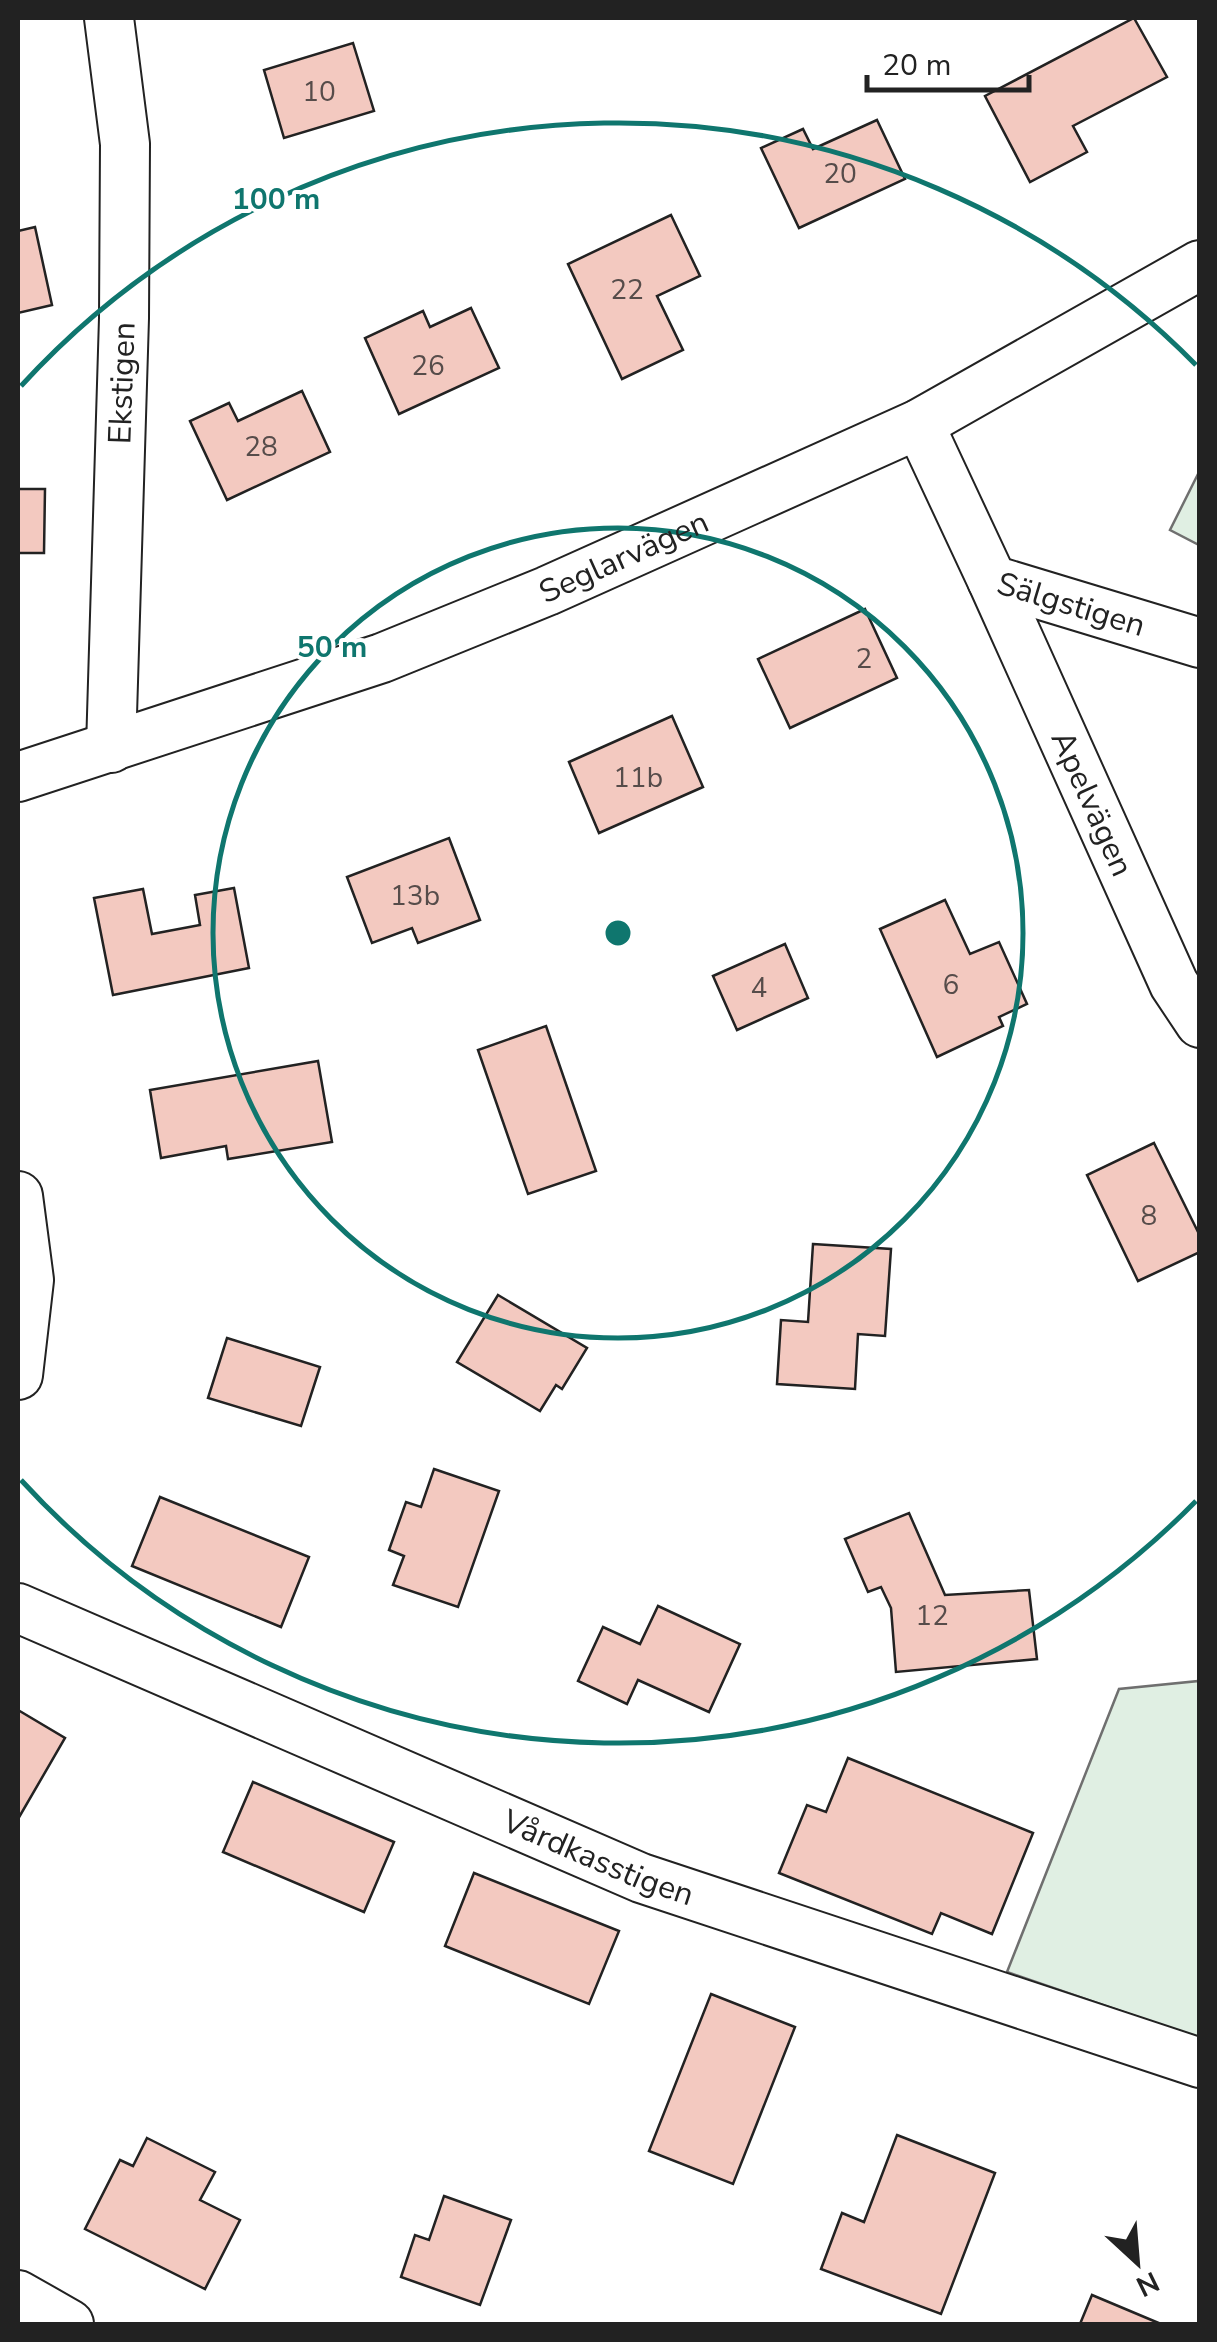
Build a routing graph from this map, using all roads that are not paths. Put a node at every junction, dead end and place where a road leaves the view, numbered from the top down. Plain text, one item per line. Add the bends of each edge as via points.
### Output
1 (109, 18) edge
2 (1200, 265) edge
3 (918, 424) junction
4 (992, 580) junction
5 (1200, 643) edge
6 (111, 748) junction
7 (18, 777) edge
8 (1200, 1023) edge
9 (18, 1196) edge
10 (18, 1375) edge
11 (18, 1608) edge
12 (1200, 2063) edge
13 (18, 2294) edge
14 (69, 2324) edge

1 - 6 street, Ekstigen via 125,144
2 - 3 street, Seglarvägen
3 - 4 street, Sälgstigen
3 - 6 street, Seglarvägen via 382,658
4 - 5 street, Sälgstigen
4 - 8 street, Apelvägen via 1174,984
6 - 7 street, Seglarvägen
9 - 10 street via 30,1280
11 - 12 street, Vårdkasstigen via 641,1878
13 - 14 street

